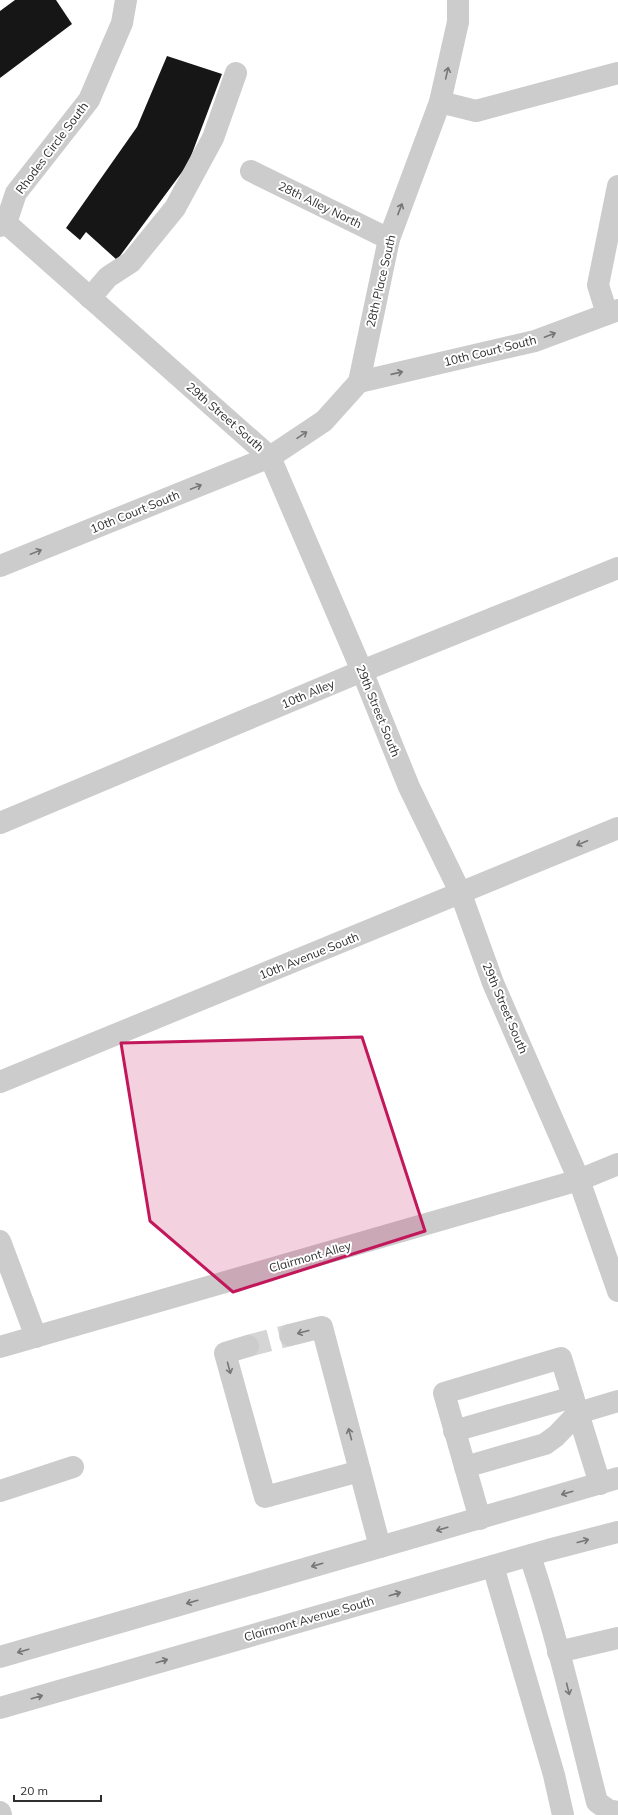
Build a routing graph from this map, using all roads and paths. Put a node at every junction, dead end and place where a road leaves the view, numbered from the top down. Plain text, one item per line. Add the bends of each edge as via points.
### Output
1 (126, 0) edge
2 (458, 0) edge
3 (618, 73) edge
4 (236, 74) dead end
5 (440, 102) junction
6 (251, 171) dead end
7 (618, 186) edge
8 (3, 225) edge
9 (389, 239) junction
10 (90, 298) junction
11 (612, 312) edge
12 (359, 382) junction
13 (270, 457) junction
14 (0, 566) edge
15 (618, 568) edge
16 (362, 671) junction
17 (0, 823) edge
18 (618, 828) edge
19 (461, 894) junction
20 (0, 1082) edge
21 (618, 1164) edge
22 (579, 1180) junction
23 (0, 1241) edge
24 (618, 1291) edge
25 (36, 1336) junction
26 (290, 1336) tunnel mouth
27 (248, 1346) tunnel mouth
28 (0, 1347) edge
29 (618, 1401) edge
30 (576, 1405) junction
31 (454, 1431) junction
32 (73, 1467) dead end
33 (464, 1467) junction
34 (360, 1471) junction
35 (609, 1481) edge
36 (0, 1490) edge
37 (480, 1519) junction
38 (618, 1532) edge
39 (380, 1547) junction
40 (530, 1556) junction
41 (493, 1566) junction
42 (618, 1638) edge
43 (558, 1652) junction
44 (0, 1658) edge
45 (0, 1708) edge
46 (618, 1796) edge
47 (597, 1802) junction
48 (0, 1812) edge
49 (618, 1812) edge
50 (2, 1815) edge
51 (563, 1815) edge

1 - 8 street, Rhodes Circle South via 122,23 89,100 16,193
5 -> 2 street, 28th Place South via 458,22
3 - 5 street via 476,111
4 - 10 street via 213,138 175,208 131,262 108,278
9 -> 5 street, 28th Place South
6 - 9 street, 28th Alley North
7 - 11 street via 598,285
8 - 10 street, 29th Street South
9 - 12 street, 28th Place South
10 - 13 street, 29th Street South
12 -> 11 street, 10th Court South via 535,341
13 -> 12 street via 324,421
14 -> 13 street, 10th Court South
13 - 16 street, 29th Street South
15 - 16 street, 10th Alley
16 - 17 street, 10th Alley
16 - 19 street, 29th Street South via 409,788
18 -> 19 street, 10th Avenue South
19 - 20 street, 10th Avenue South
19 - 22 street, 29th Street South via 493,983
21 - 22 street, Clairmont Alley
22 - 24 street, 29th Street South
22 - 25 street, Clairmont Alley
23 - 25 street
25 - 28 street, Clairmont Alley
34 -> 26 street via 322,1327
27 -> 34 street via 225,1353 265,1497
29 - 30 street
30 - 31 street
30 - 31 street via 561,1358 444,1393
30 - 33 street via 556,1436 545,1444
30 - 35 street
31 - 33 street
32 - 36 street
33 - 37 street
34 - 39 street
35 -> 37 street
37 -> 39 street
40 -> 38 street, Clairmont Avenue South
39 -> 44 street
40 - 41 street, Clairmont Avenue South
40 - 43 street
45 -> 41 street, Clairmont Avenue South
41 - 51 street via 552,1767
42 - 43 street
43 -> 47 street
46 - 47 street
47 - 49 street via 608,1810
48 - 50 street

